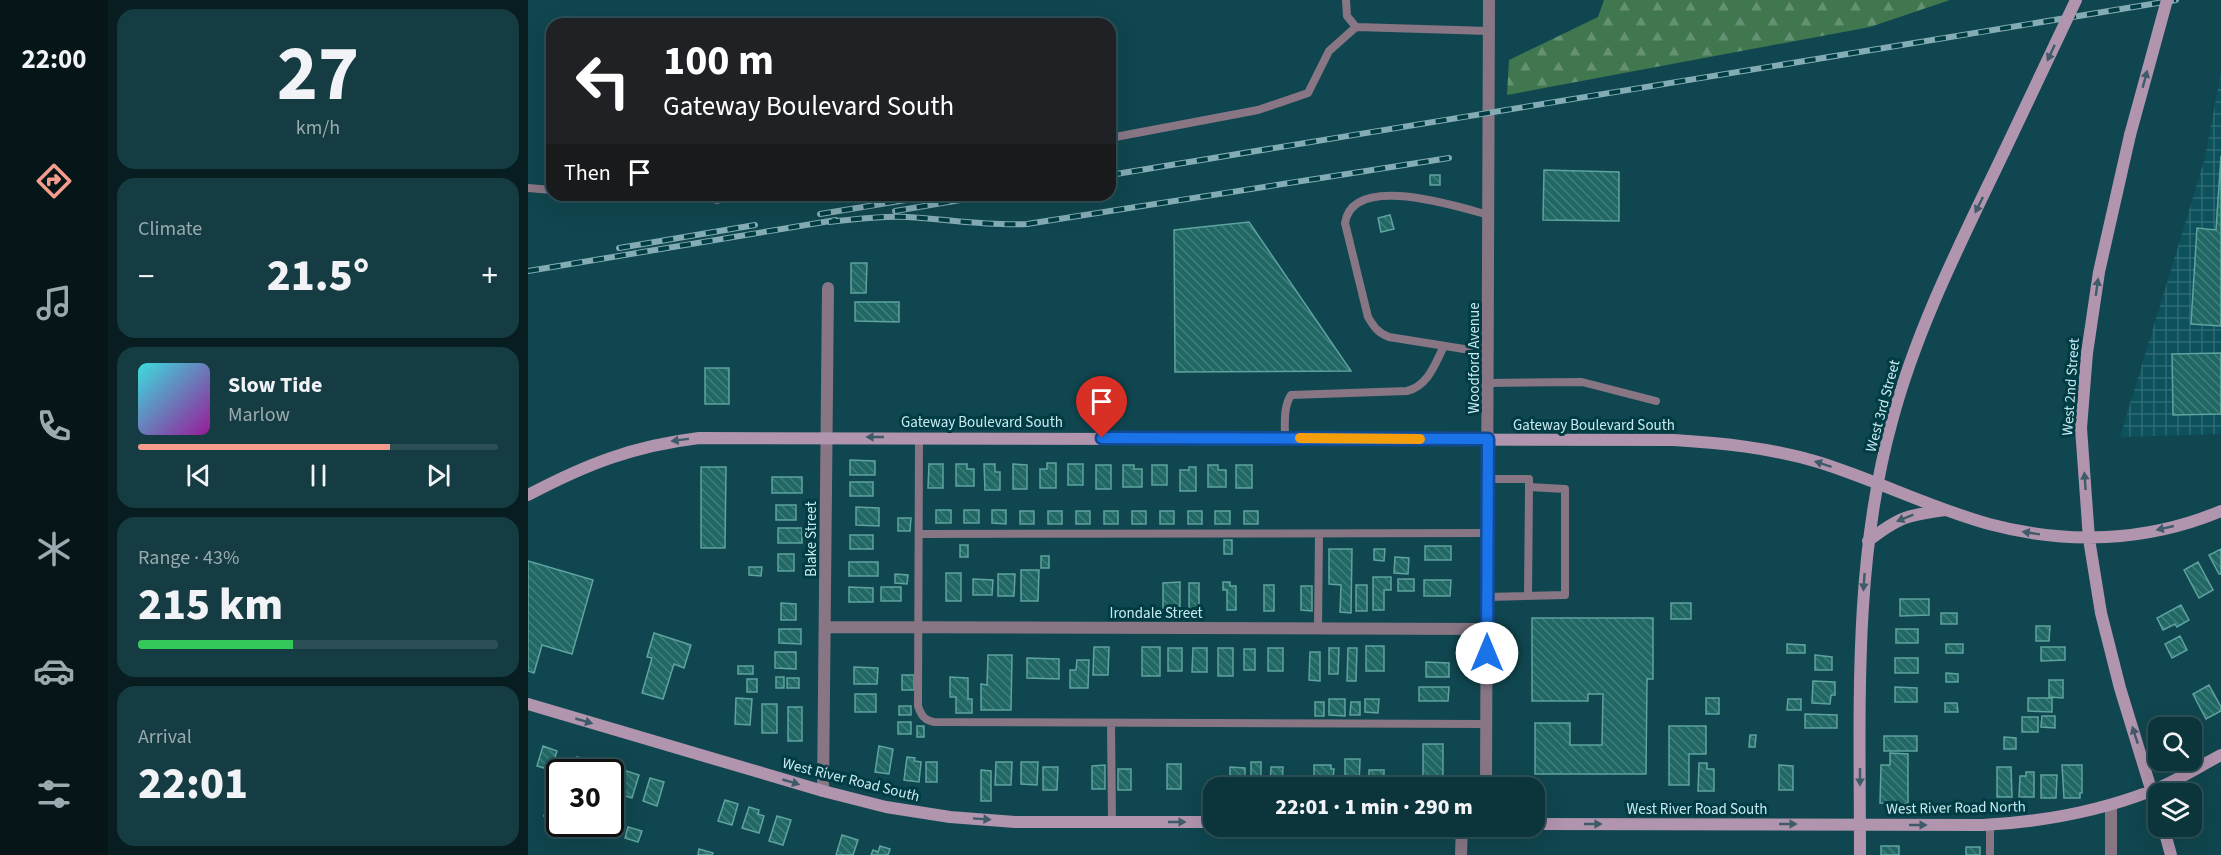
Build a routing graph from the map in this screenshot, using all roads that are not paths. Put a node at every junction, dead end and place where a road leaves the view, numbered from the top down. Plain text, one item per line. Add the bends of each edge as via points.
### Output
1 (1346, 0) edge
2 (1489, 0) edge
3 (2076, 0) edge
4 (2167, 0) edge
5 (1356, 27) junction
6 (1489, 31) junction
7 (1116, 137) edge
8 (528, 188) edge
9 (546, 190) edge
10 (1489, 215) junction
11 (828, 288) dead end
12 (1444, 346) junction
13 (1489, 353) junction
14 (1489, 383) junction
15 (1656, 401) dead end
16 (826, 437) junction
17 (920, 437) junction
18 (1285, 438) junction
19 (1488, 439) junction
20 (1488, 479) junction
21 (1879, 483) junction
22 (1529, 487) junction
23 (528, 495) edge
24 (1947, 509) junction
25 (2221, 511) edge
26 (1488, 533) junction
27 (920, 534) junction
28 (1319, 534) junction
29 (2089, 539) junction
30 (1868, 541) junction
31 (1528, 596) junction
32 (1487, 597) junction
33 (825, 627) junction
34 (920, 627) junction
35 (1318, 629) junction
36 (1487, 629) junction
37 (528, 704) edge
38 (1110, 723) junction
39 (1487, 724) junction
40 (2221, 755) edge
41 (1486, 777) edge
42 (2150, 783) edge
43 (2167, 783) edge
44 (823, 791) junction
45 (2148, 792) edge
46 (2111, 804) junction
47 (1112, 822) junction
48 (1203, 822) edge
49 (1545, 824) edge
50 (1860, 825) junction
51 (1990, 825) junction
52 (1462, 837) edge
53 (2166, 837) edge
54 (1461, 855) edge
55 (1860, 855) edge
56 (1990, 855) edge
57 (2111, 855) edge
58 (2171, 855) edge

1 - 5 lane via 1347,16
2 - 6 street, Woodford Avenue
3 -> 21 main road, West 3rd Street, bridge via 1947,271 1915,348 1891,422
29 -> 4 main road, West 2nd Street, bridge via 2081,428 2087,353 2099,272 2130,135
5 - 6 lane
5 - 7 lane via 1329,51 1308,93 1258,110
6 - 10 street, Woodford Avenue
8 - 9 lane
10 - 12 lane via 1427,199 1386,195 1371,198 1347,213 1345,223 1374,328 1389,337
10 - 13 street, Woodford Avenue
11 - 16 street, Blake Street
12 - 13 lane
12 - 18 lane via 1430,375 1415,389 1291,395 1286,409
13 - 14 street, Woodford Avenue
14 - 15 lane via 1582,382
14 - 19 street, Woodford Avenue
17 -> 16 main road, Gateway Boulevard South
16 -> 23 main road, Gateway Boulevard South via 732,436 668,442 606,458
16 - 33 street, Blake Street
17 - 18 main road, Gateway Boulevard South
17 - 27 lane
18 - 19 main road, Gateway Boulevard South
19 - 20 street, Woodford Avenue
21 -> 19 main road, Gateway Boulevard South via 1816,461 1722,443
20 - 22 lane via 1529,479
20 - 26 street, Woodford Avenue
21 - 24 main road, Gateway Boulevard South
21 - 30 main road, West 3rd Street
22 - 31 lane
22 - 31 lane via 1565,489 1565,595
29 -> 24 main road, Gateway Boulevard South via 2018,531
24 -> 30 main road via 1905,516
25 -> 29 main road, Gateway Boulevard South via 2148,532
26 - 28 lane
26 - 32 street, Woodford Avenue
27 - 28 lane
27 - 34 lane
28 - 35 lane
42 -> 29 main road, West 2nd Street via 2100,613
30 -> 50 main road, West 3rd Street via 1860,637
31 - 32 lane
32 - 36 street, Woodford Avenue
33 - 34 street, Irondale Street
33 - 44 street, Blake Street
34 - 35 street, Irondale Street
34 - 38 lane via 918,706 927,721
35 - 36 street, Irondale Street
36 - 39 street, Woodford Avenue
37 -> 44 main road, West River Road South
38 - 39 lane
38 - 47 lane
39 - 41 street, Woodford Avenue
40 - 43 main road, West River Road North
44 -> 47 main road, West River Road South via 886,807 950,817
45 - 46 main road, West River Road North
46 - 51 main road, West River Road North via 2061,817
46 - 57 street
47 -> 48 main road, West River Road South
49 -> 50 main road, West River Road South
50 -> 51 main road, West River Road North
50 - 55 main road, West 3rd Street
51 - 56 lane
52 - 54 street
53 - 58 main road

